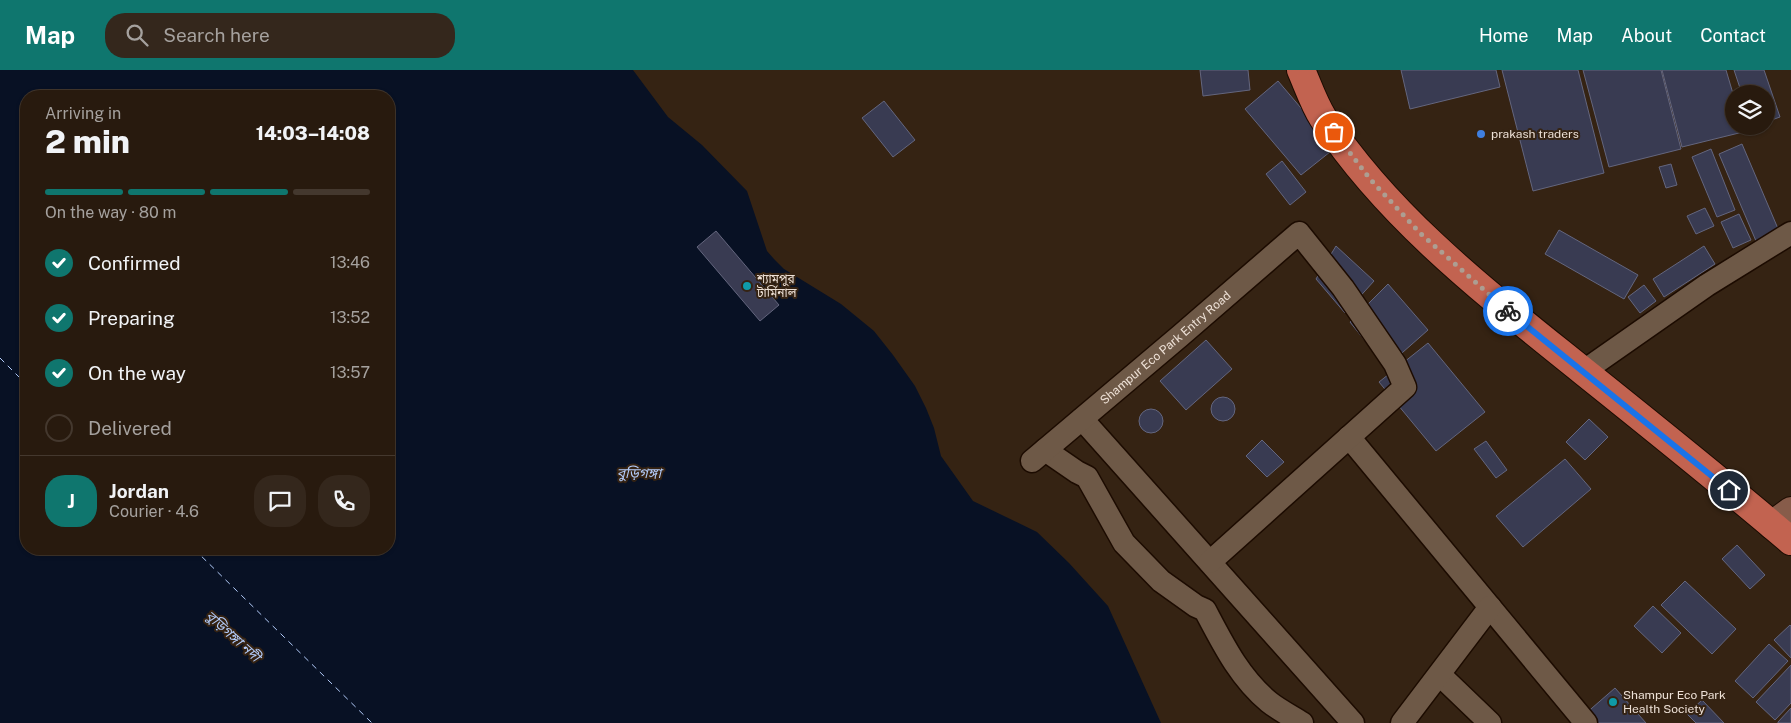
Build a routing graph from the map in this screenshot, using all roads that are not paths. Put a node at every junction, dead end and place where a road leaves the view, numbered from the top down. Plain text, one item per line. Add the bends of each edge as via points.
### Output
1 (1301, 70) edge
2 (1791, 233) edge
3 (1584, 371) junction
4 (1082, 419) junction
5 (1349, 437) junction
6 (1785, 526) edge
7 (1210, 562) junction
8 (1490, 608) junction
9 (1440, 675) junction
10 (1302, 723) edge
11 (1353, 723) edge
12 (1402, 723) edge
13 (1490, 723) edge
14 (1586, 723) edge

1 - 3 highway via 1322,117 1370,179 1420,233 1507,310
2 - 3 street via 1707,284
3 - 6 highway
4 - 5 street, Shampur Eco Park Entry Road via 1299,233 1395,364 1404,387
4 - 7 street
4 - 10 street, Shampur Eco Park Entry Road via 1038,455 1087,477 1124,543 1161,581 1205,610 1240,671 1271,704
5 - 7 street
5 - 8 street
7 - 11 street
8 - 9 street
8 - 14 street
9 - 12 street
9 - 13 street

